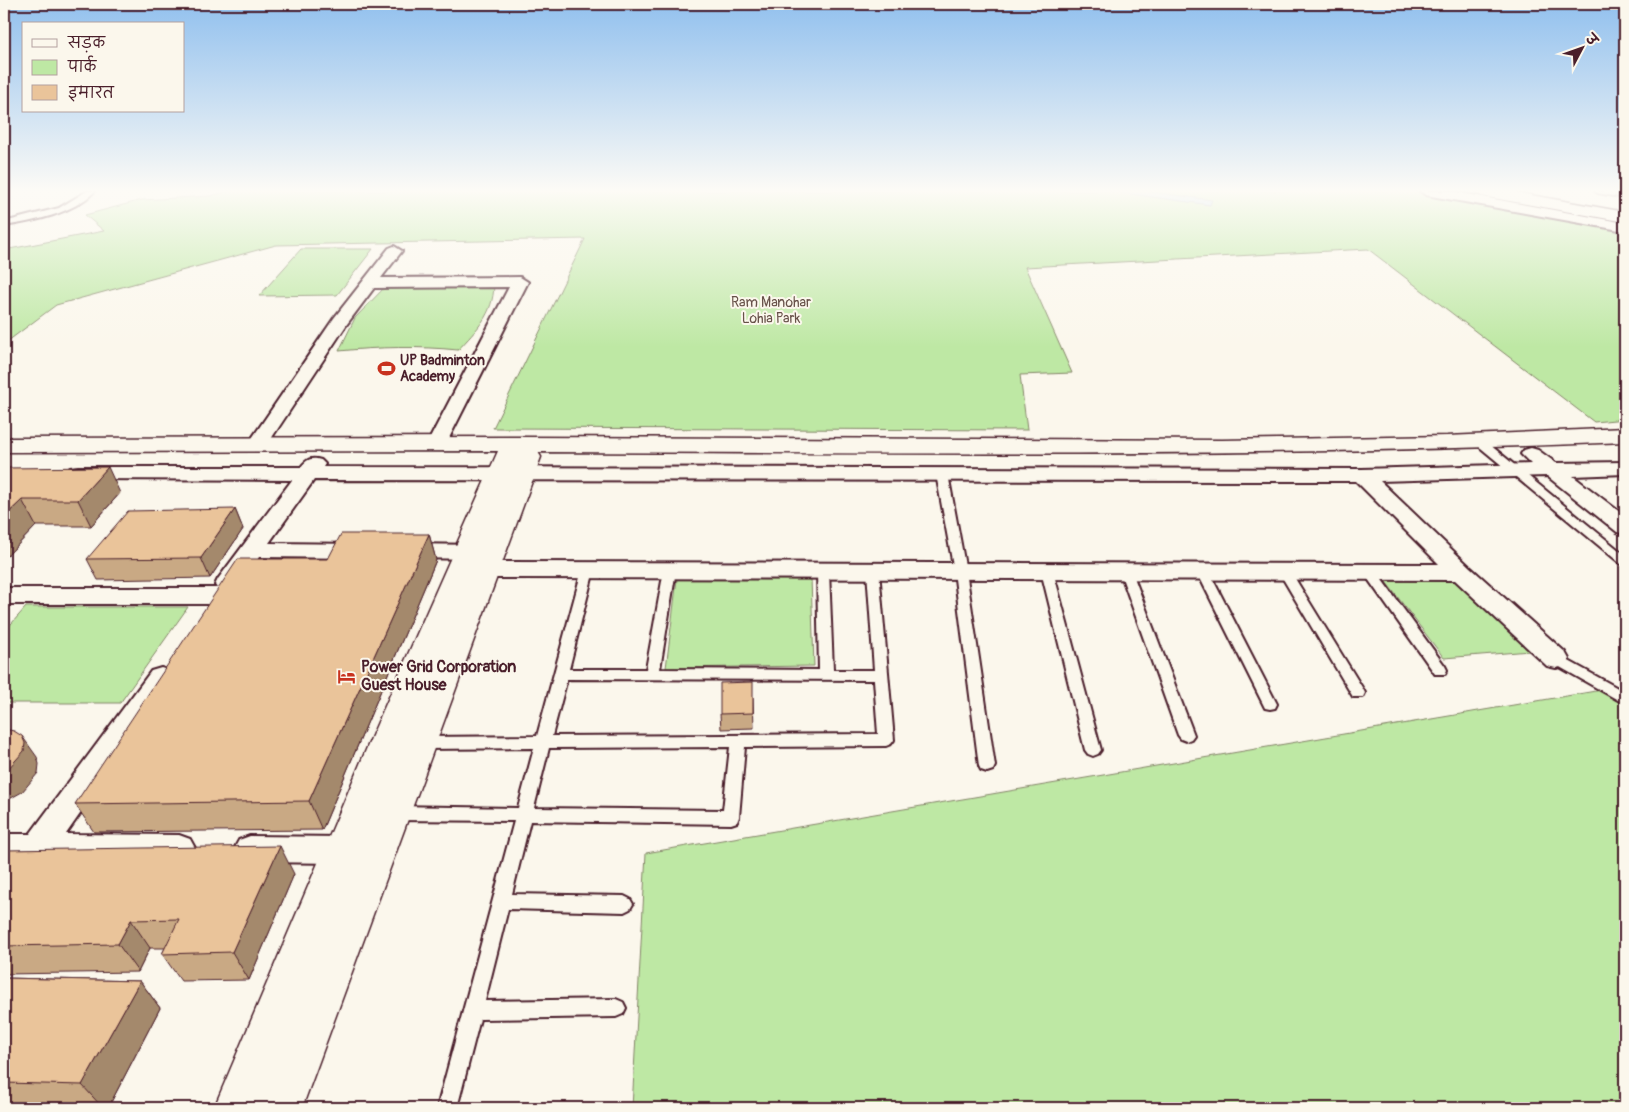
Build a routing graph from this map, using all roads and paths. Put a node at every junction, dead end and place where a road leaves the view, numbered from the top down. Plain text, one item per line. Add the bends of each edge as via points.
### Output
1 (394, 251) dead end
2 (370, 282) junction
3 (1625, 434) edge
4 (258, 444) junction
5 (437, 444) junction
6 (4, 445) edge
7 (1488, 448) junction
8 (1625, 450) edge
9 (4, 456) edge
10 (516, 461) junction
11 (1523, 462) junction
12 (314, 465) junction
13 (1625, 468) edge
14 (1552, 470) junction
15 (61, 473) edge
16 (942, 474) junction
17 (1362, 475) junction
18 (1625, 527) edge
19 (253, 550) junction
20 (482, 558) junction
21 (1625, 561) edge
22 (588, 570) junction
23 (670, 570) junction
24 (823, 571) junction
25 (873, 571) junction
26 (960, 571) junction
27 (1047, 571) junction
28 (1126, 572) junction
29 (1203, 572) junction
30 (1285, 572) junction
31 (1369, 572) junction
32 (1461, 572) junction
33 (219, 596) junction
34 (6, 599) edge
35 (202, 620) edge
36 (1556, 659) joint
37 (173, 661) edge
38 (1440, 670) dead end
39 (561, 674) junction
40 (652, 675) junction
41 (826, 675) junction
42 (881, 675) junction
43 (1358, 693) dead end
44 (1625, 699) edge
45 (1270, 704) dead end
46 (1186, 735) dead end
47 (543, 742) junction
48 (738, 742) junction
49 (420, 743) junction
50 (1093, 750) dead end
51 (987, 766) dead end
52 (394, 812) junction
53 (524, 814) junction
54 (4, 847) edge
55 (39, 847) junction
56 (342, 850) junction
57 (501, 901) junction
58 (624, 904) dead end
59 (616, 1008) dead end
60 (473, 1010) junction
61 (237, 1108) edge
62 (279, 1108) edge
63 (447, 1108) edge

1 - 2 street
2 - 4 street
2 - 5 street via 520,282
3 - 7 street
4 - 5 street
4 - 6 street
5 - 10 street
7 - 10 street via 1237,461
7 - 11 street
8 - 11 street
9 - 12 street
10 - 12 street
10 - 16 street
10 - 20 street
11 - 14 street
11 - 17 street
11 - 21 lane
12 - 15 street
12 - 19 street
13 - 14 street
14 - 18 street
16 - 17 street
16 - 26 lane
17 - 32 street
19 - 20 street
19 - 33 street
20 - 22 street
20 - 49 street
20 - 56 street
22 - 23 street
22 - 39 lane
23 - 24 street
23 - 40 lane
24 - 25 street
24 - 41 lane
25 - 26 street
25 - 42 lane
26 - 27 street
26 - 51 lane
27 - 28 street
27 - 50 lane
28 - 29 street
28 - 46 lane
29 - 30 street
29 - 45 lane
30 - 31 street
30 - 43 lane
31 - 32 street
31 - 38 lane
32 - 36 street
33 - 34 street
33 - 35 street
36 - 44 lane
37 - 55 street
39 - 40 lane
39 - 47 lane
40 - 41 lane
41 - 42 lane
42 - 48 lane via 886,740
47 - 48 lane
47 - 49 lane
47 - 53 lane
48 - 53 lane via 731,816
49 - 52 street
52 - 53 lane
52 - 62 street
53 - 57 lane
54 - 55 street
55 - 56 street
56 - 61 street
57 - 58 lane
57 - 60 lane
59 - 60 lane
60 - 63 lane

